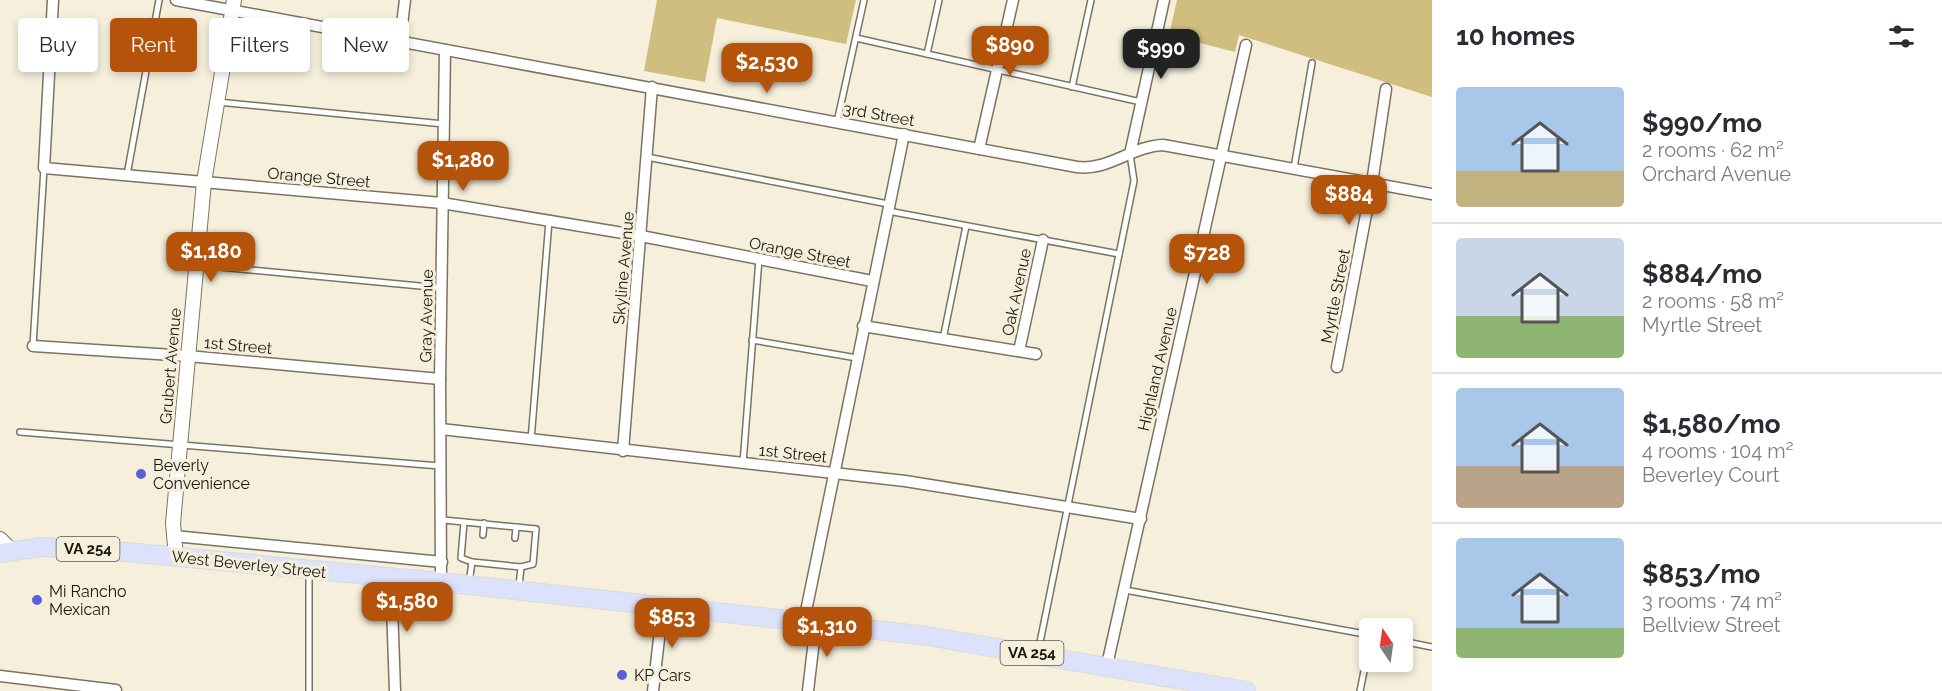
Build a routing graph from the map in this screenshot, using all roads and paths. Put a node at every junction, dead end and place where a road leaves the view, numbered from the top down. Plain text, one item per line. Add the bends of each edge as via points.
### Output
1 (53, 0) edge
2 (159, 0) edge
3 (176, 0) edge
4 (405, 0) edge
5 (864, 0) edge
6 (939, 0) edge
7 (1013, 0) edge
8 (1091, 0) edge
9 (1164, 0) edge
10 (233, 5) edge
11 (402, 18) edge
12 (322, 24) edge
13 (856, 38) junction
14 (409, 43) edge
15 (1246, 45) dead end
16 (445, 50) junction
17 (927, 54) junction
18 (1312, 63) dead end
19 (998, 70) junction
20 (652, 87) junction
21 (1072, 87) junction
22 (1386, 89) dead end
23 (218, 102) junction
24 (1142, 102) junction
25 (837, 122) junction
26 (444, 124) junction
27 (904, 134) junction
28 (979, 149) junction
29 (1130, 154) junction
30 (1221, 155) junction
31 (647, 157) junction
32 (44, 168) junction
33 (1294, 168) junction
34 (127, 177) junction
35 (204, 182) junction
36 (1372, 183) junction
37 (1432, 194) edge
38 (442, 203) junction
39 (887, 208) junction
40 (549, 221) junction
41 (966, 225) junction
42 (641, 236) junction
43 (1043, 240) junction
44 (1119, 254) junction
45 (759, 259) junction
46 (196, 265) junction
47 (872, 281) junction
48 (441, 288) junction
49 (863, 326) junction
50 (752, 340) junction
51 (943, 340) junction
52 (33, 346) joint
53 (1019, 351) junction
54 (1036, 354) dead end
55 (188, 356) junction
56 (857, 358) junction
57 (1337, 367) dead end
58 (440, 379) junction
59 (441, 429) junction
60 (20, 432) dead end
61 (531, 440) junction
62 (179, 444) junction
63 (623, 451) junction
64 (743, 463) junction
65 (442, 466) junction
66 (835, 472) junction
67 (1068, 506) junction
68 (1142, 519) junction
69 (442, 520) junction
70 (464, 522) junction
71 (484, 524) junction
72 (516, 527) junction
73 (483, 534) dead end
74 (174, 536) junction
75 (515, 538) dead end
76 (4, 547) edge
77 (481, 555) dead end
78 (176, 557) junction
79 (514, 559) dead end
80 (442, 562) junction
81 (472, 562) junction
82 (480, 563) junction
83 (513, 567) junction
84 (521, 567) junction
85 (309, 570) junction
86 (391, 577) junction
87 (441, 582) junction
88 (469, 585) junction
89 (519, 590) junction
90 (1125, 590) junction
91 (663, 604) junction
92 (810, 622) junction
93 (1359, 633) edge
94 (1413, 643) edge
95 (1432, 647) edge
96 (1037, 654) junction
97 (1107, 665) junction
98 (1364, 672) edge
99 (0, 676) edge
100 (1204, 687) edge
101 (117, 690) edge
102 (309, 691) edge
103 (394, 691) edge
104 (653, 691) edge
105 (808, 691) edge
106 (1246, 691) edge
107 (1360, 691) edge

1 - 32 street
2 - 34 lane
3 - 10 street, 3rd Street
4 - 11 street
5 - 13 lane
6 - 17 lane
7 - 19 street
8 - 21 lane
9 - 24 street
10 - 12 street, 3rd Street
10 - 23 street, Grubert Avenue
13 - 17 lane
13 - 25 lane
14 - 16 street, 3rd Street
15 - 30 street, Highland Avenue
16 - 20 street, 3rd Street
16 - 26 street, Gray Avenue
17 - 19 lane
18 - 33 lane
19 - 21 lane
19 - 28 street
20 - 25 street, 3rd Street
20 - 31 street, Skyline Avenue
21 - 24 lane
22 - 36 street, Myrtle Street
23 - 26 lane
23 - 35 street, Grubert Avenue
24 - 29 street
25 - 27 street, 3rd Street
26 - 38 street, Gray Avenue
27 - 28 street, 3rd Street
27 - 39 street
28 - 29 street, 3rd Street via 1082,168 1105,165
29 - 30 street, 3rd Street via 1163,145
29 - 44 lane via 1134,181
30 - 33 street, 3rd Street
30 - 68 street, Highland Avenue
31 - 39 lane
31 - 42 street, Skyline Avenue
32 - 34 street, Orange Street
32 - 52 lane
33 - 36 street, 3rd Street
34 - 35 street, Orange Street
35 - 38 street, Orange Street
35 - 46 street, Grubert Avenue
36 - 37 street, 3rd Street
36 - 57 street, Myrtle Street
38 - 40 street, Orange Street
38 - 48 street, Gray Avenue
39 - 41 lane
39 - 47 street
40 - 42 street, Orange Street
40 - 61 lane
41 - 43 lane
41 - 51 lane
42 - 45 street, Orange Street
42 - 63 street, Skyline Avenue
43 - 44 lane
43 - 53 street, Oak Avenue
44 - 67 lane
45 - 47 street, Orange Street
45 - 50 lane
46 - 48 lane
46 - 55 street, Grubert Avenue
47 - 49 street
48 - 58 street, Gray Avenue
49 - 51 street
49 - 56 street
50 - 56 lane
50 - 64 lane
51 - 53 street
52 - 55 street, 1st Street
53 - 54 street
55 - 58 street, 1st Street
55 - 62 street, Grubert Avenue
56 - 66 street
58 - 59 street, Gray Avenue
59 - 61 street, 1st Street
59 - 65 street, Gray Avenue
60 - 62 lane
61 - 63 street, 1st Street
62 - 65 lane
62 - 74 street, Grubert Avenue
63 - 64 street, 1st Street
64 - 66 street, 1st Street
65 - 69 street, Gray Avenue
66 - 67 street, 1st Street
66 - 92 street
67 - 68 street, 1st Street
67 - 96 lane
68 - 90 street, Highland Avenue
69 - 70 lane
69 - 80 street, Gray Avenue
70 - 71 lane
70 - 81 lane via 461,558
71 - 72 lane
71 - 73 lane
72 - 75 lane
72 - 84 lane via 536,529 533,564
74 - 78 street, Grubert Avenue
74 - 80 street, West Beverley Street
76 - 78 main road, West Beverley Street / VA 254
77 - 82 lane
78 - 85 main road, West Beverley Street / VA 254
79 - 83 lane
80 - 87 street, Gray Avenue
81 - 82 lane
81 - 88 lane
82 - 83 lane
83 - 84 lane
84 - 89 lane
85 - 86 main road, West Beverley Street / VA 254
85 - 102 lane
86 - 87 main road, West Beverley Street / VA 254
86 - 103 street
87 - 88 main road, West Beverley Street / VA 254
88 - 89 main road, West Beverley Street / VA 254
89 - 91 main road, West Beverley Street / VA 254
90 - 93 lane
90 - 97 street, Highland Avenue
91 - 92 main road, West Beverley Street / VA 254
91 - 104 street
92 - 96 main road, West Beverley Street / VA 254
92 - 105 street
94 - 95 lane
96 - 97 main road, West Beverley Street / VA 254
97 - 100 main road, West Beverley Street / VA 254
98 - 107 lane
99 - 101 street
100 - 106 main road, West Beverley Street / VA 254

